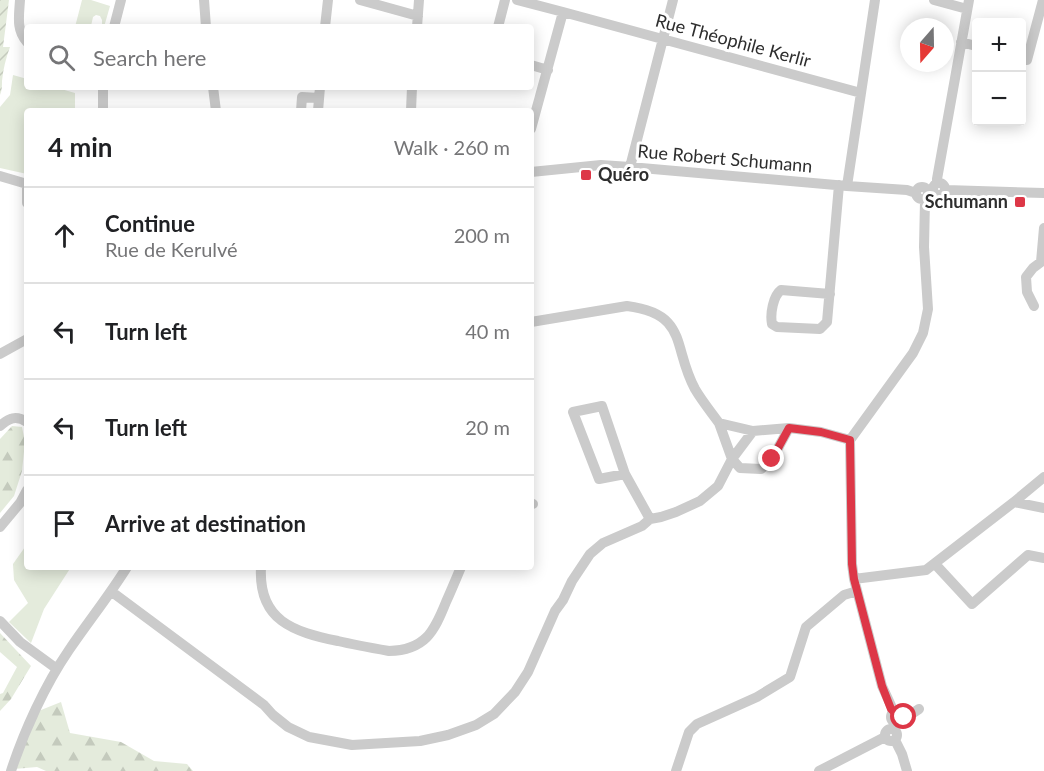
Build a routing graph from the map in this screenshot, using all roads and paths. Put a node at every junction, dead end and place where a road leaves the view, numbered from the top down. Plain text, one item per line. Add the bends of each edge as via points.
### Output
1 (20, 0) edge
2 (121, 0) edge
3 (204, 0) edge
4 (328, 0) edge
5 (360, 0) edge
6 (419, 0) edge
7 (505, 0) edge
8 (517, 0) edge
9 (673, 0) edge
10 (875, 0) edge
11 (934, 0) edge
12 (1043, 0) edge
13 (968, 4) edge
14 (563, 12) junction
15 (418, 22) edge
16 (115, 24) edge
17 (206, 24) edge
18 (325, 24) edge
19 (499, 24) edge
20 (24, 39) edge
21 (663, 39) junction
22 (961, 42) junction
23 (972, 45) edge
24 (1026, 59) edge
25 (534, 66) edge
26 (548, 70) junction
27 (103, 90) edge
28 (213, 90) edge
29 (412, 90) edge
30 (320, 93) edge
31 (861, 93) junction
32 (103, 108) edge
33 (216, 108) edge
34 (301, 108) edge
35 (318, 108) edge
36 (411, 108) edge
37 (534, 119) edge
38 (630, 167) junction
39 (534, 172) edge
40 (0, 176) edge
41 (24, 183) edge
42 (843, 186) junction
43 (931, 191) junction
44 (1044, 193) edge
45 (1044, 228) edge
46 (830, 294) junction
47 (1034, 306) dead end
48 (534, 322) edge
49 (24, 341) edge
50 (0, 354) edge
51 (24, 421) edge
52 (719, 423) junction
53 (0, 426) edge
54 (789, 428) junction
55 (753, 431) junction
56 (850, 440) junction
57 (732, 459) junction
58 (625, 474) junction
59 (1044, 477) edge
60 (24, 496) edge
61 (1014, 502) junction
62 (1044, 508) edge
63 (650, 519) junction
64 (0, 527) edge
65 (1044, 558) edge
66 (934, 564) junction
67 (125, 570) edge
68 (261, 570) edge
69 (460, 570) edge
70 (854, 579) junction
71 (857, 591) junction
72 (112, 592) junction
73 (0, 621) edge
74 (57, 669) junction
75 (919, 709) dead end
76 (898, 716) junction
77 (891, 736) junction
78 (11, 771) edge
79 (676, 771) edge
80 (819, 771) edge
81 (907, 771) edge

1 - 20 street via 18,28
2 - 16 street
3 - 17 street
4 - 18 street
5 - 15 street
6 - 15 street
7 - 19 street
8 - 14 street, Rue Théophile Kerlir
9 - 21 street
10 - 31 street
11 - 13 street
12 - 24 street
13 - 22 street
14 - 21 street, Rue Théophile Kerlir
14 - 26 street
21 - 31 street, Rue Théophile Kerlir
21 - 38 street
22 - 23 street
22 - 43 street via 937,179
25 - 26 street
26 - 37 street
27 - 32 street
28 - 33 street
29 - 36 street
30 - 34 street via 302,97
30 - 35 street
31 - 42 street
38 - 39 street, Rue Robert Schumann via 601,165
38 - 42 street, Rue Robert Schumann
40 - 41 street
42 - 43 street, Rue Robert Schumann
42 - 46 street
43 - 44 street, Rue Robert Schumann
43 - 56 street via 924,247 928,309 923,333 913,353
45 - 47 street via 1041,262 1026,277 1027,292
46 - 46 street via 827,322 820,330 772,324 776,294 781,290
48 - 52 street via 627,306 653,312 676,334 695,388
49 - 50 street
51 - 53 street via 14,417
52 - 55 street
52 - 57 street
54 - 55 street
54 - 56 street
54 - 57 street via 772,459 761,469 740,468
55 - 57 street
56 - 70 street
57 - 63 street via 718,486 700,501
58 - 58 street via 599,479 573,412 602,406
58 - 63 street
59 - 61 street
60 - 64 street
61 - 62 street
61 - 66 street
63 - 72 street via 590,554 555,611 528,672 494,714 476,725 420,741 352,745 309,737 288,727
65 - 66 street via 1028,555 972,604
66 - 70 street via 926,570
67 - 72 street
68 - 69 street via 267,604 292,628 308,635 389,651 411,647 430,635
70 - 71 street
71 - 76 street via 882,686
71 - 79 street via 844,595 806,627 790,677 697,724 689,732
72 - 74 street
73 - 74 street via 20,642
74 - 78 street via 23,737
75 - 76 street
76 - 77 street
77 - 80 street
77 - 81 street

